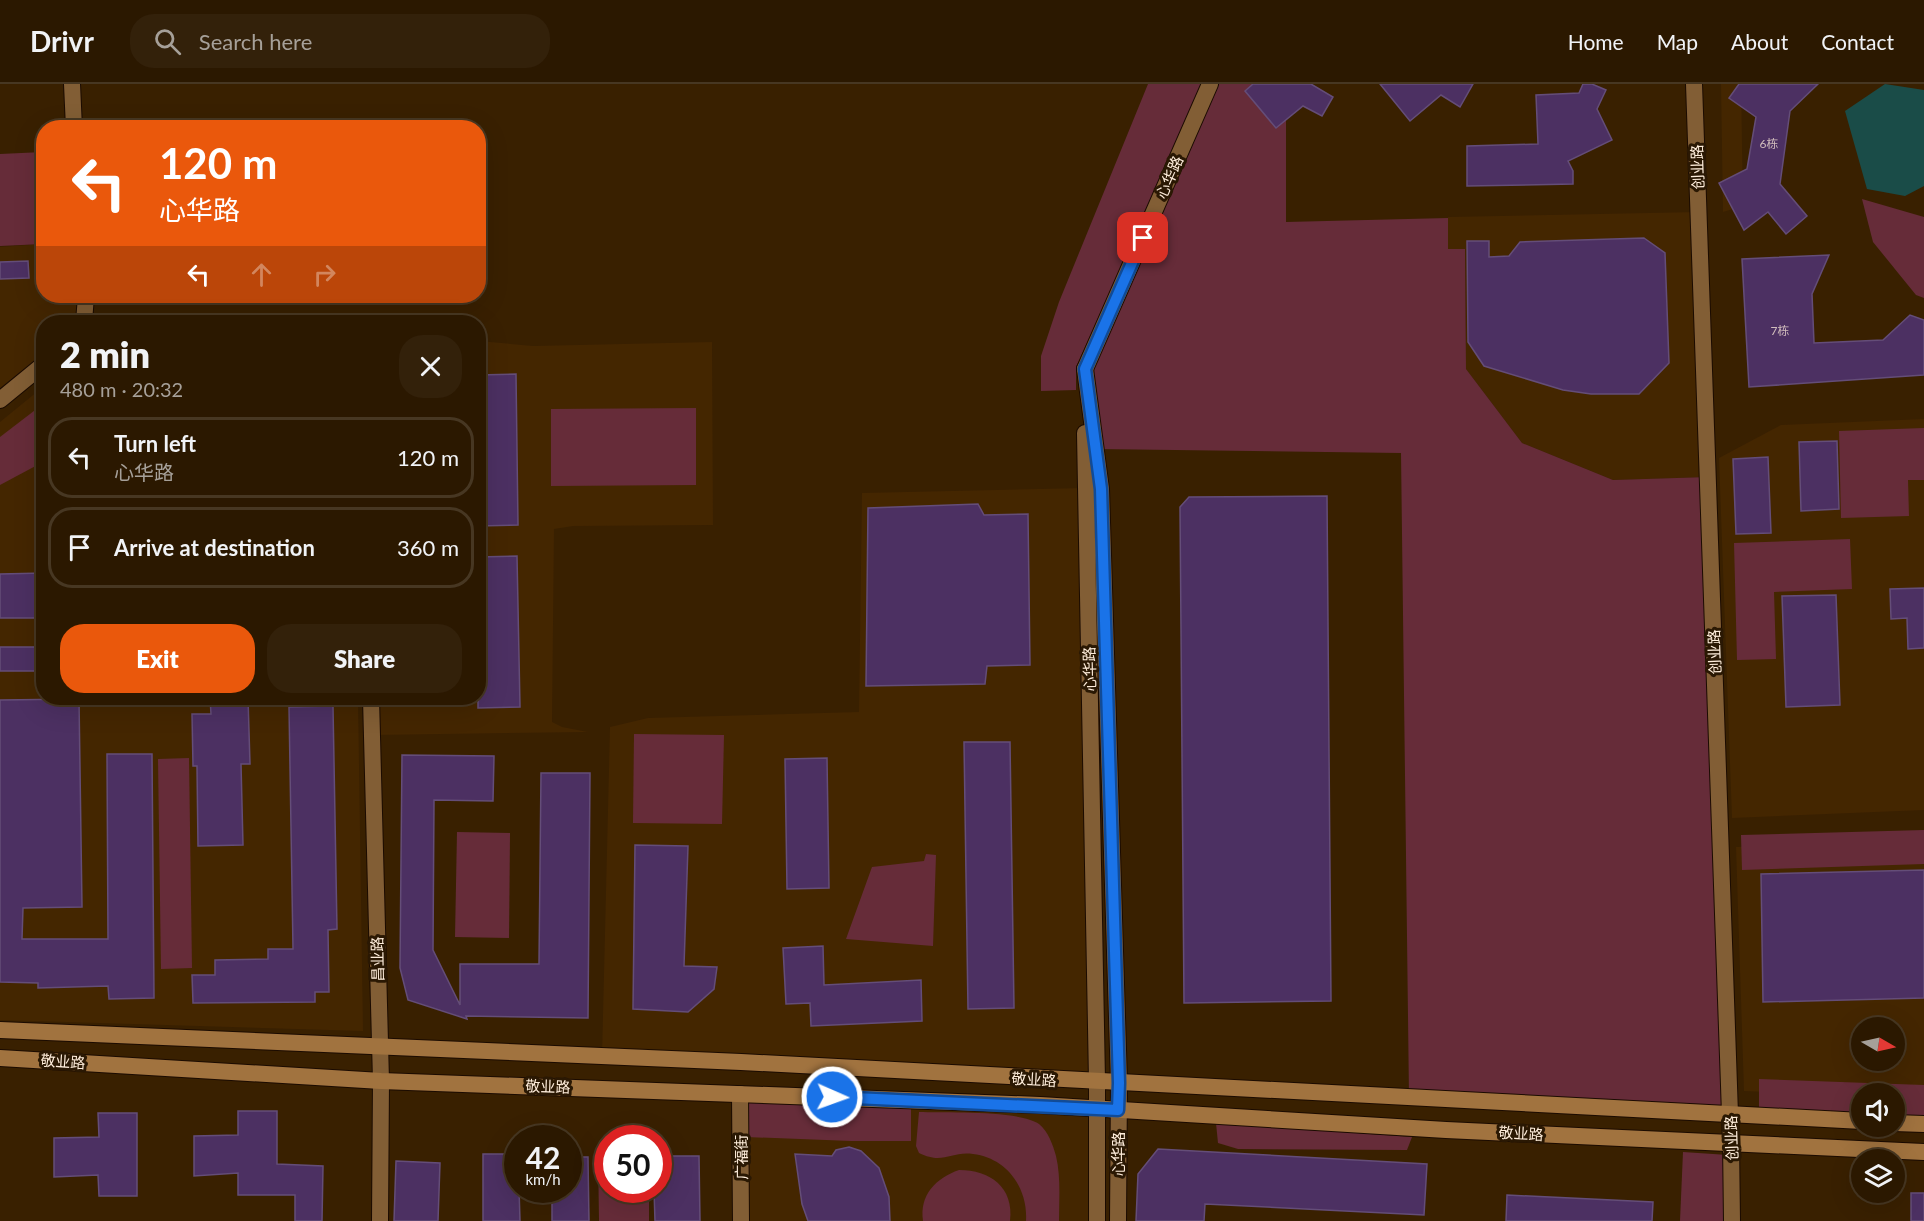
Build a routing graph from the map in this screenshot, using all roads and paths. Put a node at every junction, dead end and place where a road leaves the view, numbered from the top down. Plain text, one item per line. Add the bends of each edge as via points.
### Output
1 (72, 84) edge
2 (1210, 84) edge
3 (1694, 84) edge
4 (74, 120) edge
5 (1085, 369) junction
6 (36, 371) edge
7 (0, 400) edge
8 (371, 705) edge
9 (0, 1030) edge
10 (379, 1047) junction
11 (0, 1058) edge
12 (381, 1081) junction
13 (1097, 1081) junction
14 (1119, 1083) junction
15 (740, 1094) junction
16 (1097, 1109) junction
17 (1118, 1110) junction
18 (1730, 1114) junction
19 (1851, 1120) edge
20 (1905, 1123) edge
21 (1924, 1124) edge
22 (1731, 1142) junction
23 (1924, 1152) edge
24 (380, 1221) edge
25 (741, 1221) edge
26 (1098, 1221) edge
27 (1118, 1221) edge
28 (1732, 1221) edge

1 - 4 street
2 - 5 street, 心华路
3 - 18 street, 创业路
5 - 13 street, 心华路
5 - 14 street, 心华路 via 1101,489
6 - 7 street
8 - 10 street, 昌业路
9 - 10 main road, 敬业路
10 - 12 street, 昌业路
10 - 13 main road, 敬业路
11 - 12 main road, 敬业路
12 - 15 main road, 敬业路
12 - 24 street, 昌业路
13 - 14 main road, 敬业路
13 - 16 street, 心华路
14 - 17 street, 心华路
14 - 18 main road, 敬业路
15 - 16 main road, 敬业路
15 - 25 street, 广福街
16 - 17 main road, 敬业路
16 - 26 street, 心华路
17 - 22 main road, 敬业路
17 - 27 street, 心华路
18 - 19 main road, 敬业路
18 - 22 street, 创业路
20 - 21 main road
22 - 23 main road, 敬业路
22 - 28 street, 创业路

